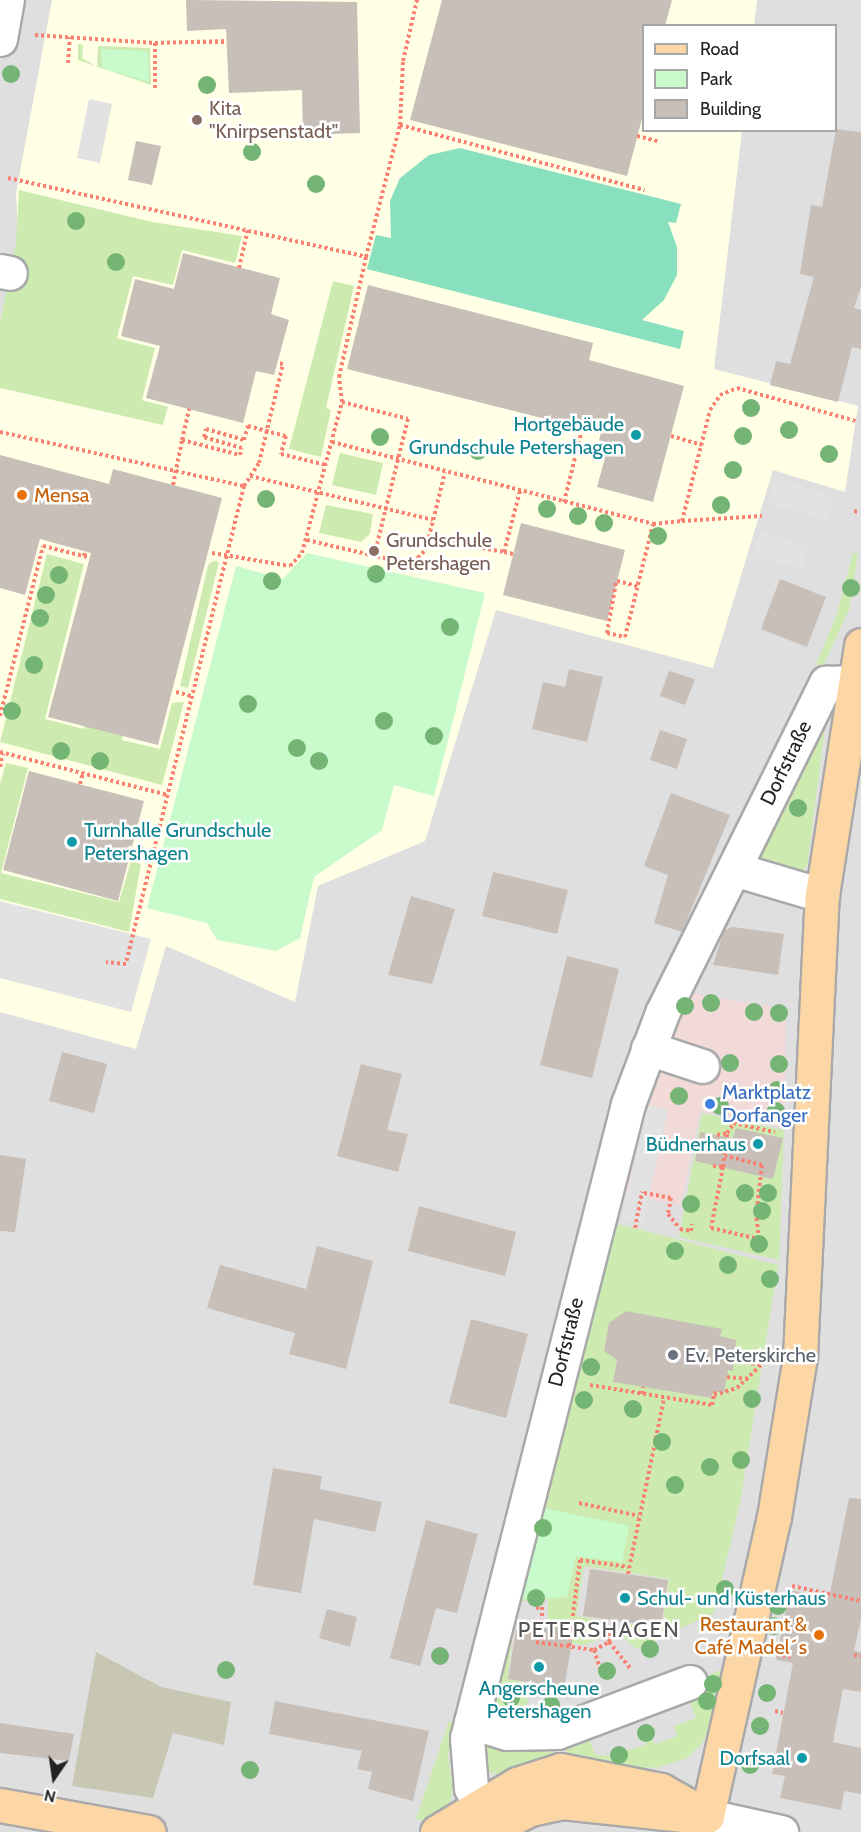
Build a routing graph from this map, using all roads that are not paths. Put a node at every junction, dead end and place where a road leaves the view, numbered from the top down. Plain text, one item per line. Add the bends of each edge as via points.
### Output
1 (7, 0) edge
2 (0, 39) edge
3 (861, 645) edge
4 (855, 682) junction
5 (734, 869) junction
6 (822, 895) junction
7 (648, 1048) junction
8 (702, 1066) dead end
9 (690, 1682) dead end
10 (471, 1722) junction
11 (0, 1805) edge
12 (707, 1816) junction
13 (486, 1821) edge
14 (149, 1832) edge
15 (438, 1832) edge
16 (781, 1832) edge

1 - 2 street
3 - 4 main road
4 - 5 street, Dorfstraße via 826,683
4 - 6 main road
5 - 6 street
5 - 7 street, Dorfstraße
6 - 12 main road via 799,1367 774,1517
7 - 8 street
7 - 10 street, Dorfstraße via 616,1144
9 - 10 street via 556,1732 507,1732
10 - 13 street, Dorfstraße via 466,1767
11 - 14 main road
12 - 13 main road via 662,1790 560,1770 540,1773
12 - 16 street
13 - 15 main road

